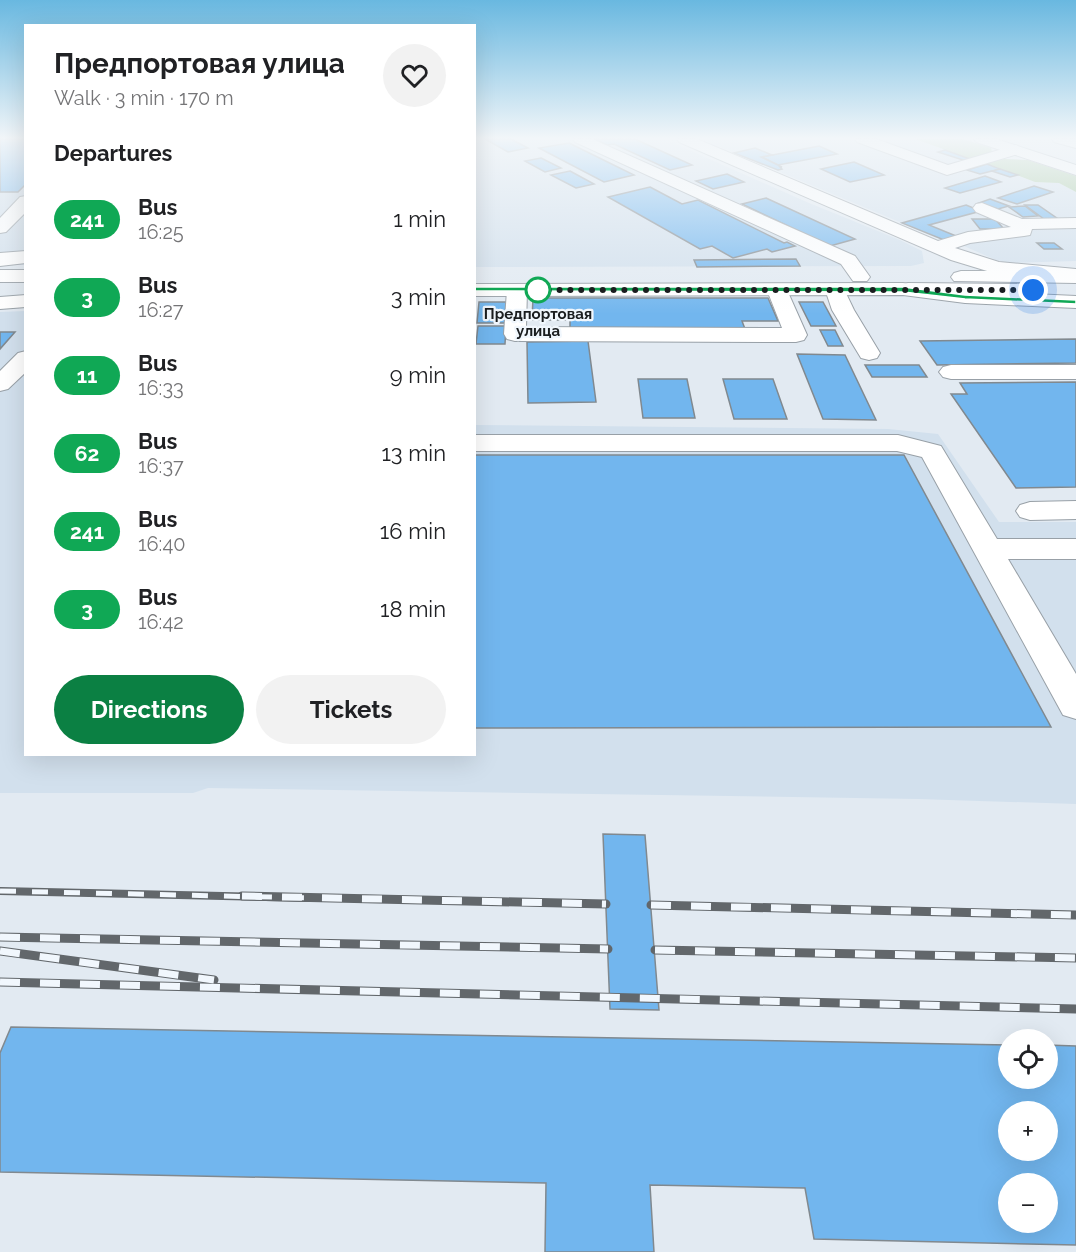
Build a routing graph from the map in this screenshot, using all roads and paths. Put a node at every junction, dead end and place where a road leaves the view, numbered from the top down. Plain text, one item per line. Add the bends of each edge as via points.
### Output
1 (709, 197) edge
2 (821, 197) edge
3 (24, 203) edge
4 (1053, 204) dead end
5 (982, 208) dead end
6 (1076, 222) edge
7 (1019, 224) junction
8 (0, 228) edge
9 (937, 247) junction
10 (958, 256) junction
11 (24, 257) edge
12 (1, 262) edge
13 (24, 275) edge
14 (1076, 276) edge
15 (476, 277) edge
16 (860, 277) junction
17 (952, 277) junction
18 (835, 289) junction
19 (903, 289) junction
20 (0, 290) edge
21 (24, 290) edge
22 (476, 290) edge
23 (517, 290) junction
24 (777, 290) junction
25 (1076, 290) edge
26 (24, 301) edge
27 (1076, 302) edge
28 (0, 303) edge
29 (869, 353) dead end
30 (24, 360) edge
31 (951, 372) dead end
32 (1076, 372) edge
33 (0, 384) edge
34 (476, 443) edge
35 (1076, 510) edge
36 (1030, 511) dead end
37 (987, 549) junction
38 (1076, 549) edge
39 (1076, 705) edge

1 - 16 main road via 848,260
2 - 9 main road
3 - 8 main road
4 - 6 main road
5 - 7 main road
6 - 7 main road
7 - 9 main road via 1024,231 968,238
9 - 10 main road
10 - 14 main road via 997,268
10 - 17 main road via 968,269
11 - 12 main road
12 - 13 main road
14 - 17 main road
15 - 16 main road
16 - 17 main road
18 - 19 main road
18 - 24 main road
18 - 29 main road
19 - 25 main road
19 - 27 main road via 995,299
20 - 21 main road
22 - 23 main road
23 - 24 main road
23 - 24 main road via 515,334 796,335
26 - 28 main road
30 - 33 main road
31 - 32 main road
34 - 37 main road via 898,443 932,452
35 - 36 main road
37 - 38 main road
37 - 39 main road

